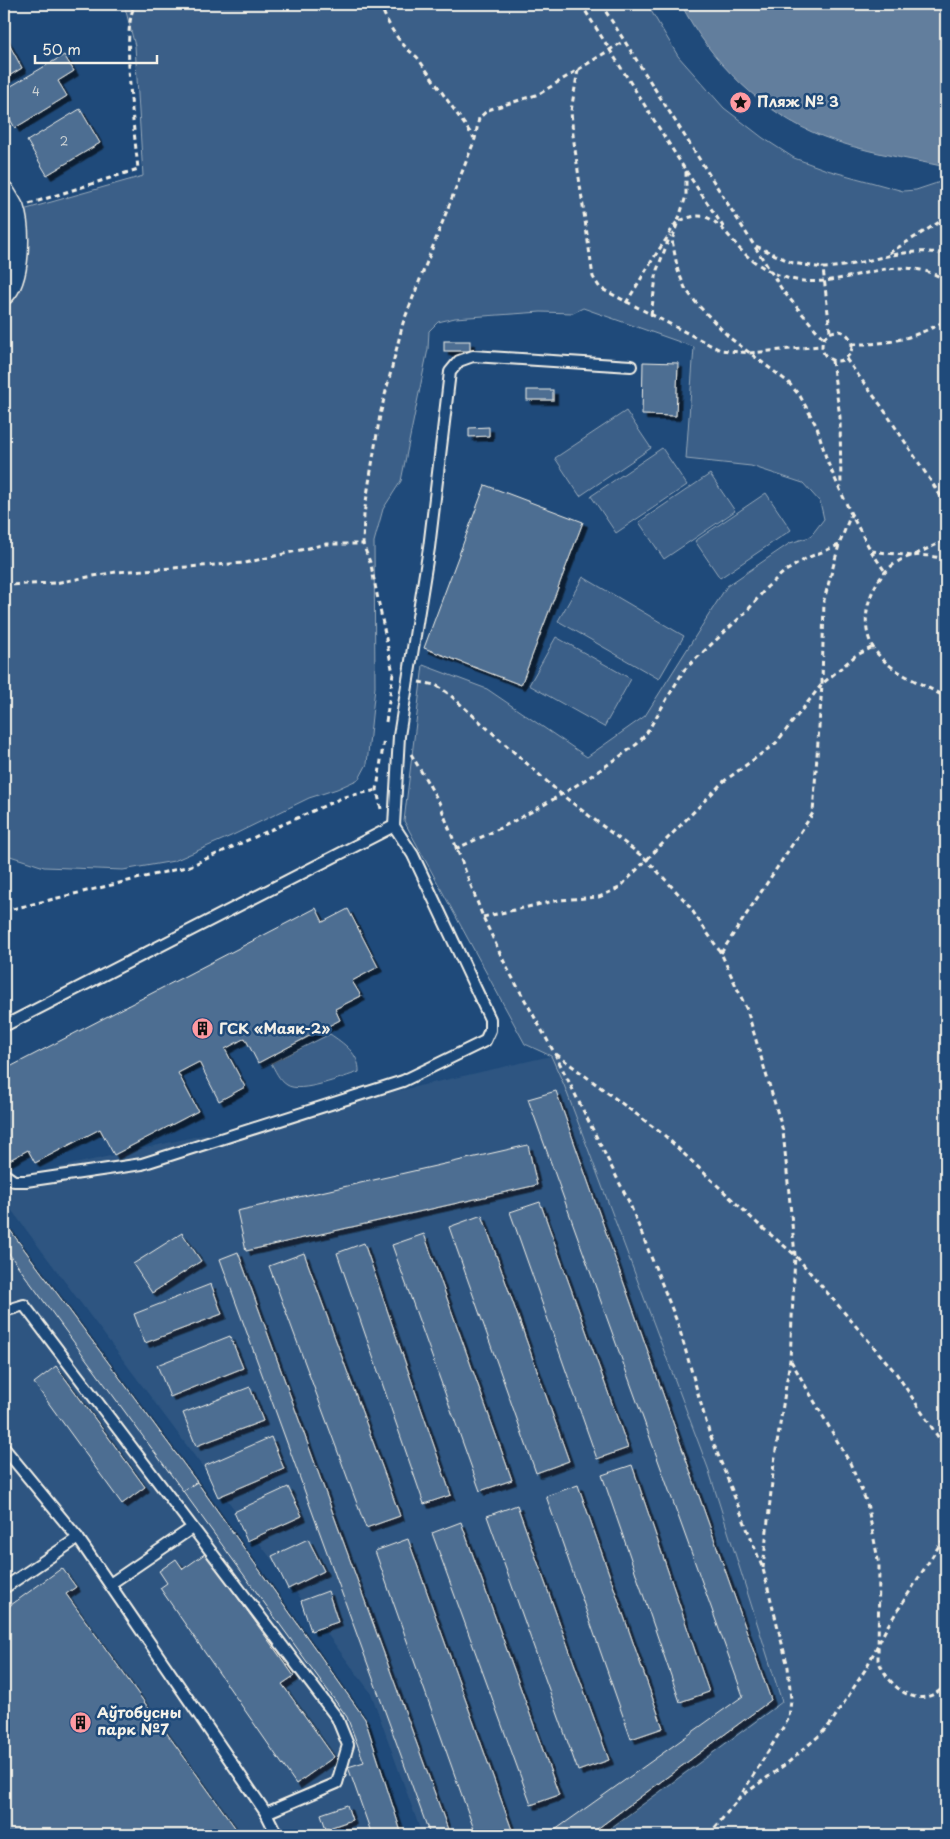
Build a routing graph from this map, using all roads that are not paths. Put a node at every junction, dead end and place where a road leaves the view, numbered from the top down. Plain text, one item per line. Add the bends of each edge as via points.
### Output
1 (4, 190) edge
2 (6, 294) edge
3 (630, 366) dead end
4 (389, 829) junction
5 (4, 1026) edge
6 (4, 1174) edge
7 (4, 1311) edge
8 (4, 1450) edge
9 (192, 1528) junction
10 (78, 1538) junction
11 (110, 1584) junction
12 (4, 1588) edge
13 (266, 1813) junction
14 (277, 1835) edge

1 - 2 street via 14,208 18,250 15,276
3 - 4 lane via 473,356 459,361 450,372
4 - 5 lane
4 - 6 lane via 413,855 490,1019 490,1030 485,1040 403,1081 142,1164 26,1181 14,1181
7 - 9 lane via 24,1305
8 - 10 lane
9 - 11 lane
9 - 13 lane via 337,1718 348,1745 337,1783
10 - 11 lane
10 - 12 lane
11 - 13 lane
13 - 14 lane

